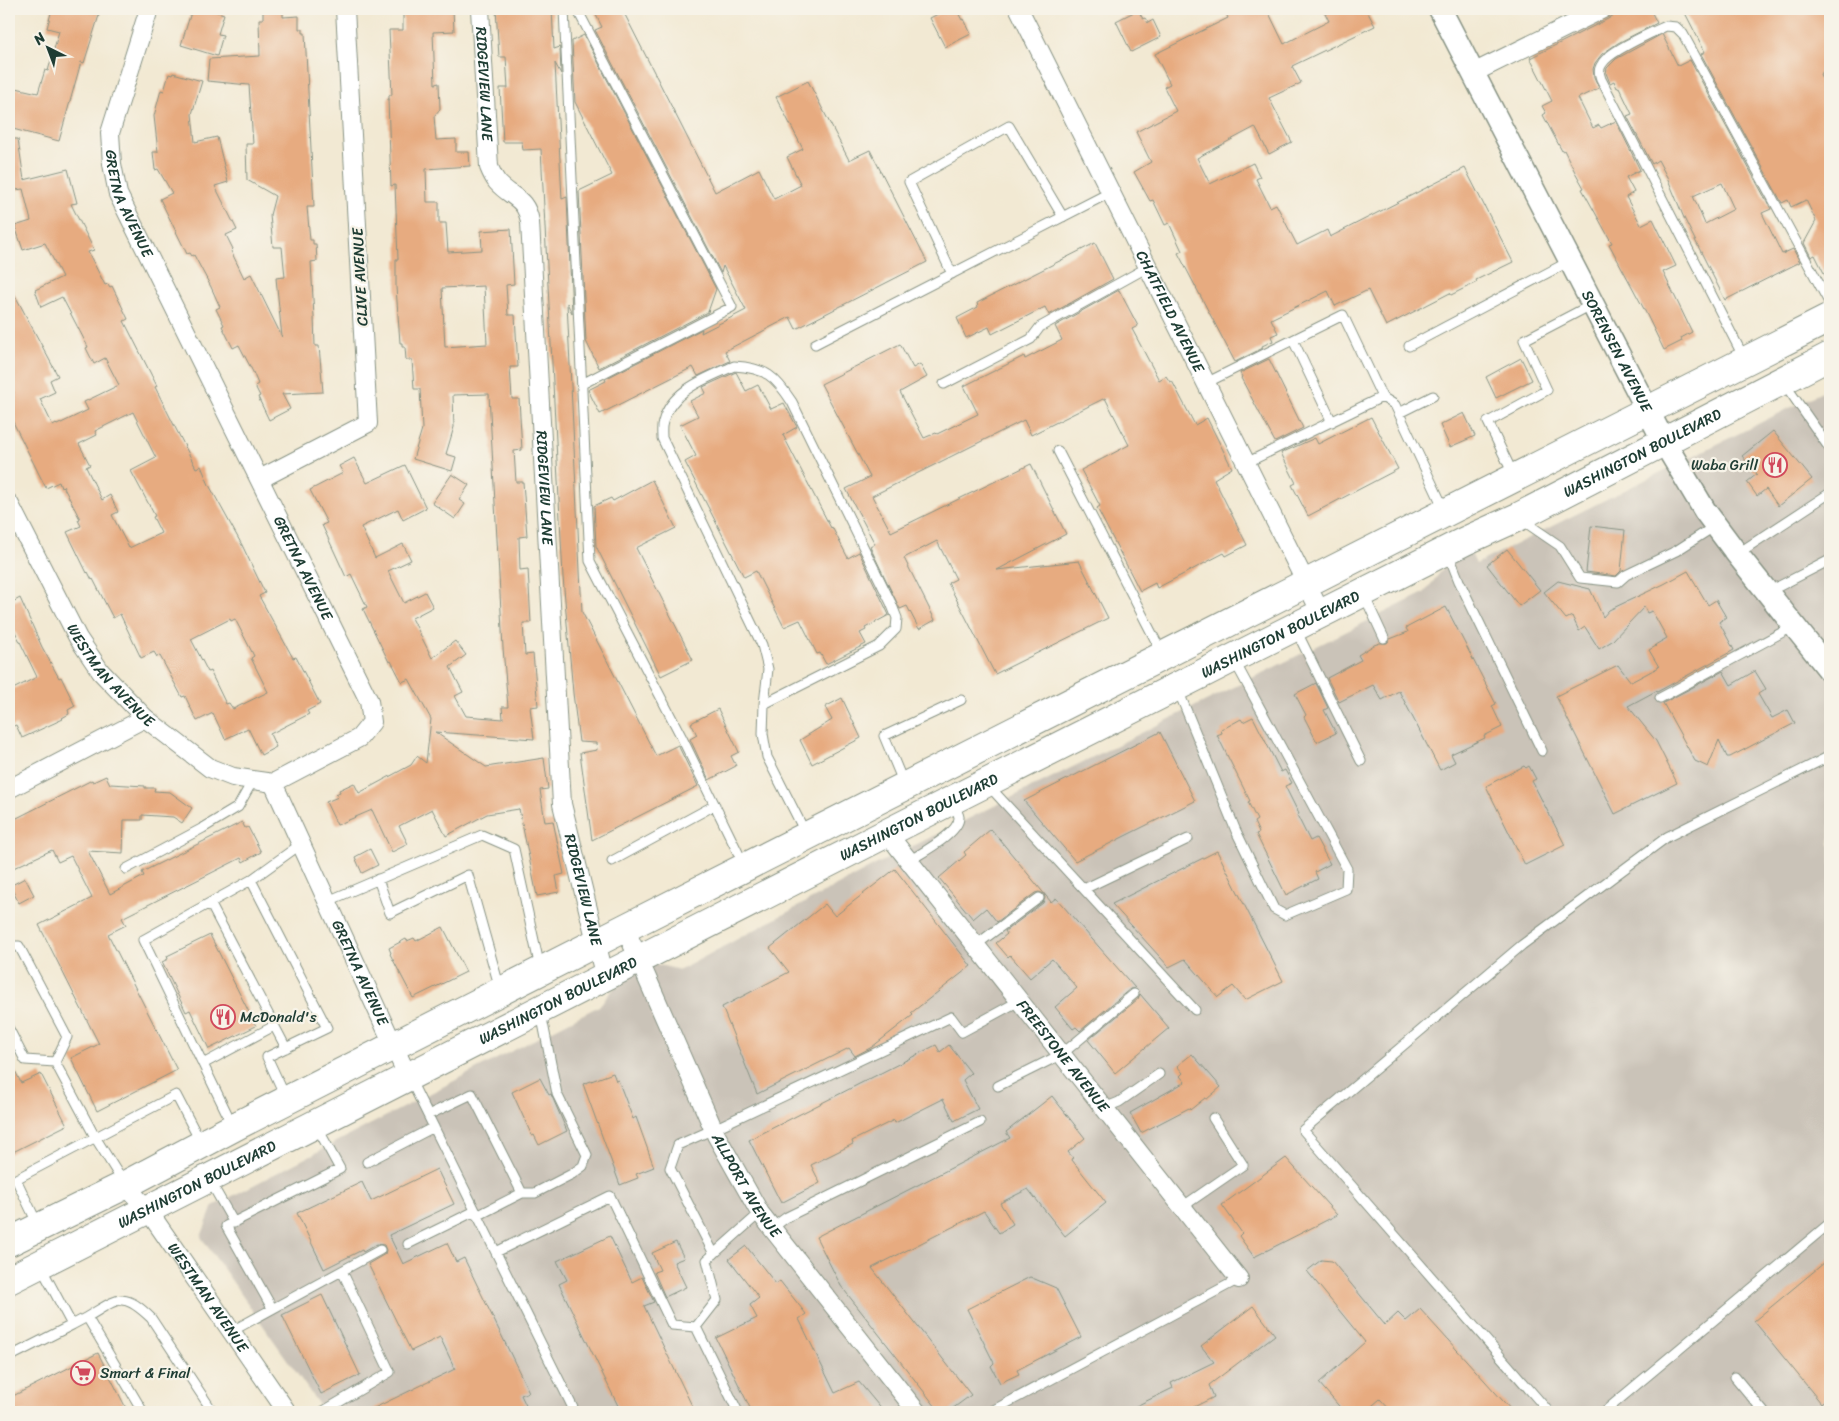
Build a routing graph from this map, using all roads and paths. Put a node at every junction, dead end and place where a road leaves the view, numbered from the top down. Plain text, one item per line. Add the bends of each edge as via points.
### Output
1 (149, 9) edge
2 (345, 9) edge
3 (480, 9) edge
4 (564, 9) edge
5 (577, 9) edge
6 (1019, 9) edge
7 (1440, 9) edge
8 (1599, 10) edge
9 (1473, 73) junction
10 (1111, 192) junction
11 (1063, 218) junction
12 (1570, 260) junction
13 (1148, 267) junction
14 (952, 274) junction
15 (1593, 304) junction
16 (1830, 304) edge
17 (1830, 318) edge
18 (1293, 340) junction
19 (815, 344) dead end
20 (1409, 346) dead end
21 (1830, 356) edge
22 (1745, 360) junction
23 (1782, 380) junction
24 (1206, 383) junction
25 (582, 384) junction
26 (944, 384) dead end
27 (1433, 396) dead end
28 (1382, 397) junction
29 (1648, 411) junction
30 (1399, 413) junction
31 (1332, 422) junction
32 (1664, 442) junction
33 (1830, 448) edge
34 (1058, 451) dead end
35 (1246, 463) junction
36 (1516, 478) junction
37 (260, 479) junction
38 (1830, 493) edge
39 (9, 503) edge
40 (1446, 513) junction
41 (1518, 517) junction
42 (1716, 525) junction
43 (15, 533) edge
44 (1447, 550) junction
45 (1737, 554) junction
46 (1830, 560) edge
47 (1306, 583) junction
48 (1768, 592) junction
49 (1362, 593) junction
50 (1322, 613) junction
51 (1794, 626) junction
52 (1295, 628) junction
53 (1384, 638) dead end
54 (1164, 656) junction
55 (1233, 659) junction
56 (1830, 670) edge
57 (1176, 687) junction
58 (1660, 698) dead end
59 (960, 700) dead end
60 (764, 704) junction
61 (145, 718) junction
62 (1542, 750) dead end
63 (1830, 756) edge
64 (1361, 761) dead end
65 (253, 780) junction
66 (273, 783) junction
67 (986, 784) junction
68 (905, 787) junction
69 (9, 789) edge
70 (952, 801) junction
71 (715, 805) junction
72 (887, 833) junction
73 (807, 836) junction
74 (1188, 839) dead end
75 (301, 844) junction
76 (612, 861) dead end
77 (909, 861) junction
78 (745, 868) junction
79 (126, 869) dead end
80 (378, 879) junction
81 (251, 880) junction
82 (1084, 889) junction
83 (1038, 898) dead end
84 (328, 901) junction
85 (210, 903) junction
86 (625, 928) junction
87 (597, 943) junction
88 (976, 945) junction
89 (9, 946) edge
90 (638, 960) junction
91 (541, 971) junction
92 (606, 978) junction
93 (501, 991) junction
94 (1134, 994) dead end
95 (1019, 1001) junction
96 (540, 1010) junction
97 (1195, 1010) dead end
98 (274, 1026) junction
99 (9, 1029) edge
100 (394, 1046) junction
101 (286, 1048) junction
102 (1062, 1054) junction
103 (54, 1062) junction
104 (203, 1064) junction
105 (1159, 1074) dead end
106 (408, 1077) junction
107 (998, 1086) dead end
108 (287, 1100) junction
109 (1104, 1108) junction
110 (428, 1115) junction
111 (1213, 1118) dead end
112 (980, 1122) dead end
113 (315, 1124) junction
114 (234, 1127) junction
115 (434, 1128) junction
116 (714, 1129) junction
117 (96, 1137) junction
118 (202, 1144) junction
119 (367, 1162) dead end
120 (209, 1178) junction
121 (125, 1185) junction
122 (522, 1193) junction
123 (1182, 1207) junction
124 (147, 1209) junction
125 (476, 1213) junction
126 (760, 1213) junction
127 (234, 1222) junction
128 (1830, 1223) edge
129 (39, 1227) junction
130 (772, 1228) junction
131 (9, 1242) edge
132 (408, 1244) dead end
133 (380, 1250) dead end
134 (496, 1252) junction
135 (714, 1254) junction
136 (40, 1265) junction
137 (342, 1271) junction
138 (1239, 1279) joint
139 (9, 1280) edge
140 (272, 1308) junction
141 (86, 1317) junction
142 (72, 1325) junction
143 (696, 1327) junction
144 (232, 1331) junction
145 (9, 1357) edge
146 (1735, 1376) dead end
147 (142, 1412) edge
148 (213, 1412) edge
149 (287, 1412) edge
150 (322, 1412) edge
151 (575, 1412) edge
152 (738, 1412) edge
153 (918, 1412) edge
154 (990, 1412) edge
155 (1550, 1412) edge
156 (1604, 1412) edge
157 (1764, 1412) edge

1 - 37 street, GRETNA AVENUE via 110,133 118,194
2 - 37 street, CLIVE AVENUE via 368,423
3 - 87 street, RIDGEVIEW LANE via 489,167 496,181 520,199 528,210 562,804
4 - 25 lane
5 - 25 lane via 732,307
6 - 10 street, CHATFIELD AVENUE
7 - 9 street, SORENSEN AVENUE
8 - 9 street
9 - 12 street, SORENSEN AVENUE
10 - 11 lane
10 - 13 street, CHATFIELD AVENUE
11 - 14 lane
11 - 14 lane via 1009,126 909,182
12 - 15 street, SORENSEN AVENUE
12 - 20 lane
13 - 24 street, CHATFIELD AVENUE
13 - 26 lane via 1040,327 1031,339
14 - 19 lane
15 - 29 street, SORENSEN AVENUE
15 - 36 lane via 1524,340 1547,390 1488,422
16 - 22 lane via 1684,34 1676,27 1666,26 1609,56 1600,66 1601,79
17 - 22 main road
18 - 24 lane
18 - 28 lane via 1343,315
18 - 31 lane
21 - 23 main road, WASHINGTON BOULEVARD
22 - 29 main road
23 - 32 main road, WASHINGTON BOULEVARD
23 - 33 lane
24 - 35 street, CHATFIELD AVENUE
25 - 71 lane via 590,560
27 - 30 lane
28 - 30 lane via 1395,405
28 - 31 lane
29 - 32 street, SORENSEN AVENUE
29 - 36 main road
30 - 40 lane
31 - 35 lane
32 - 41 main road, WASHINGTON BOULEVARD
32 - 42 street, SORENSEN AVENUE
34 - 54 lane
35 - 47 street, CHATFIELD AVENUE
36 - 40 main road
37 - 66 street, GRETNA AVENUE via 369,700 372,722 359,738
38 - 45 lane
39 - 43 street, WESTMAN AVENUE
40 - 47 main road
41 - 42 lane via 1560,546 1580,578 1618,582
41 - 44 main road, WASHINGTON BOULEVARD
42 - 45 street, SORENSEN AVENUE
43 - 61 street, WESTMAN AVENUE via 101,672
44 - 49 main road, WASHINGTON BOULEVARD
44 - 62 lane
45 - 48 street, SORENSEN AVENUE
46 - 48 lane
47 - 50 street, CHATFIELD AVENUE
47 - 54 main road
48 - 51 street, SORENSEN AVENUE
49 - 50 main road, WASHINGTON BOULEVARD
49 - 53 lane
50 - 52 main road, WASHINGTON BOULEVARD
51 - 56 street, SORENSEN AVENUE
51 - 58 lane
52 - 55 main road, WASHINGTON BOULEVARD
52 - 64 lane
54 - 68 main road
55 - 57 main road, WASHINGTON BOULEVARD
55 - 57 lane via 1347,869 1346,889 1285,915 1274,909 1236,831
57 - 67 main road, WASHINGTON BOULEVARD
59 - 68 lane via 884,736
60 - 60 lane via 768,675 762,645 662,438 663,422 682,393 734,366 752,367 768,373 792,402 897,618 896,629 879,646
60 - 73 lane via 763,734 767,757
61 - 65 street, WESTMAN AVENUE via 210,768
61 - 69 street
63 - 155 lane via 1667,837 1522,945 1303,1130
65 - 66 street, WESTMAN AVENUE
65 - 79 lane via 238,806
66 - 75 street, GRETNA AVENUE
67 - 70 main road, WASHINGTON BOULEVARD
67 - 82 lane
68 - 73 main road
70 - 72 main road, WASHINGTON BOULEVARD
70 - 77 lane via 959,816 952,832
71 - 76 lane
71 - 78 lane
72 - 77 street, FREESTONE AVENUE
72 - 90 main road, WASHINGTON BOULEVARD
73 - 78 main road
74 - 82 lane
75 - 81 lane
75 - 84 street, GRETNA AVENUE
77 - 88 street, FREESTONE AVENUE
78 - 86 main road
80 - 84 lane
80 - 91 lane via 482,834 514,849
80 - 93 lane via 390,913 468,875
81 - 85 lane
81 - 101 lane via 326,1028
82 - 97 lane
83 - 88 lane
84 - 100 street, GRETNA AVENUE
85 - 98 lane
85 - 104 lane via 143,940
86 - 87 main road
86 - 90 street, ALLPORT AVENUE
87 - 91 main road
87 - 92 street, RIDGEVIEW LANE
88 - 95 street, FREESTONE AVENUE
89 - 103 lane via 19,946 67,1037
90 - 92 main road, WASHINGTON BOULEVARD
90 - 116 street, ALLPORT AVENUE
91 - 93 main road
92 - 96 main road, WASHINGTON BOULEVARD
93 - 100 main road
94 - 102 lane
95 - 102 street, FREESTONE AVENUE
95 - 116 lane via 962,1032 951,1017
96 - 106 main road, WASHINGTON BOULEVARD
96 - 122 lane via 557,1094 587,1155 583,1166 572,1174 535,1193
98 - 101 lane
98 - 104 lane
99 - 103 lane via 25,1060
100 - 106 street, GRETNA AVENUE
100 - 108 main road
101 - 108 lane via 267,1057
102 - 107 lane
102 - 109 street, FREESTONE AVENUE
103 - 117 lane
104 - 114 lane
105 - 109 lane via 1119,1102
106 - 110 lane
106 - 113 main road, WASHINGTON BOULEVARD
108 - 114 main road
109 - 123 street, FREESTONE AVENUE
110 - 115 lane
110 - 122 lane via 472,1094
111 - 123 lane via 1244,1165
112 - 130 lane via 787,1217
113 - 120 main road, WASHINGTON BOULEVARD
113 - 127 lane via 340,1169
114 - 118 main road
115 - 119 lane
115 - 125 lane
116 - 126 street, ALLPORT AVENUE
116 - 135 lane via 678,1145 670,1168
117 - 118 lane via 176,1095
117 - 121 lane
117 - 129 lane via 16,1179
118 - 121 main road
120 - 124 main road, WASHINGTON BOULEVARD
120 - 127 lane
121 - 124 street, WESTMAN AVENUE
121 - 129 main road
122 - 125 lane
123 - 138 street, FREESTONE AVENUE
124 - 136 main road, WASHINGTON BOULEVARD
124 - 144 street, WESTMAN AVENUE
125 - 132 lane
125 - 134 lane
126 - 130 street, ALLPORT AVENUE
126 - 135 lane
127 - 140 lane via 226,1226
128 - 156 lane
129 - 131 main road
130 - 153 street, ALLPORT AVENUE
133 - 137 lane
134 - 143 lane via 610,1196 672,1325
134 - 151 lane
135 - 143 lane via 707,1260 717,1300
136 - 139 main road, WASHINGTON BOULEVARD
136 - 142 lane
137 - 140 lane
137 - 150 lane via 390,1372
138 - 154 lane
140 - 144 lane
141 - 142 lane
141 - 147 lane
141 - 148 lane via 118,1299 141,1309 151,1318
142 - 145 lane
143 - 152 lane
144 - 149 street, WESTMAN AVENUE
146 - 157 lane

